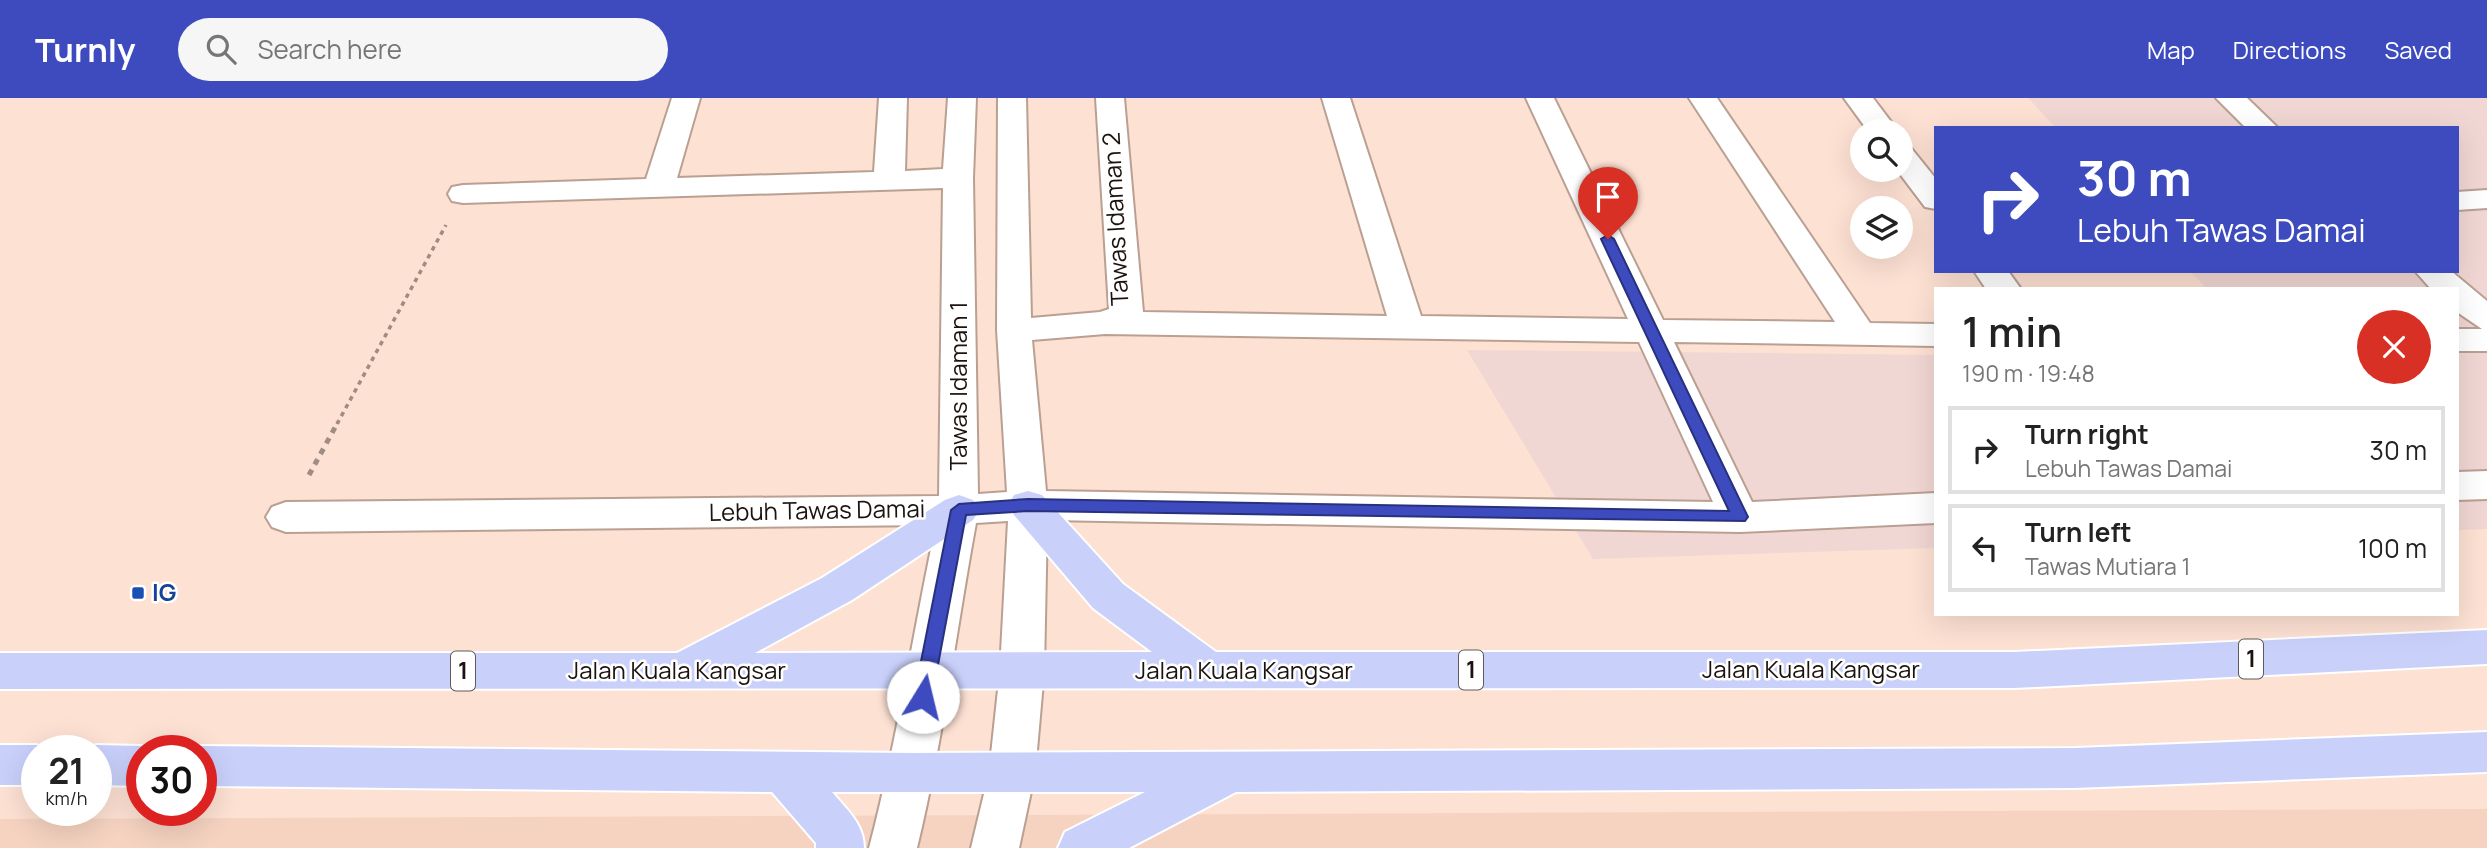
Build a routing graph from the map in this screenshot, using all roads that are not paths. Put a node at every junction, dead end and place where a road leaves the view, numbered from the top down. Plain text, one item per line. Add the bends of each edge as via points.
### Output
1 (686, 98) edge
2 (892, 98) edge
3 (962, 98) edge
4 (1013, 98) edge
5 (1110, 98) edge
6 (1336, 98) edge
7 (1540, 98) edge
8 (1703, 98) edge
9 (1858, 98) edge
10 (2230, 98) edge
11 (1874, 119) edge
12 (2262, 126) edge
13 (1913, 171) edge
14 (958, 178) junction
15 (889, 182) junction
16 (659, 188) junction
17 (463, 194) road end
18 (1934, 197) edge
19 (2487, 199) edge
20 (2459, 201) edge
21 (1992, 273) edge
22 (2433, 273) edge
23 (2002, 287) edge
24 (2449, 287) edge
25 (2459, 295) edge
26 (2487, 319) edge
27 (1105, 323) junction
28 (1408, 329) junction
29 (1014, 330) junction
30 (1652, 333) junction
31 (1861, 335) junction
32 (1934, 335) edge
33 (2459, 340) edge
34 (2487, 340) edge
35 (2487, 485) edge
36 (2459, 486) edge
37 (1028, 505) junction
38 (1934, 508) edge
39 (959, 510) junction
40 (286, 517) road end
41 (1740, 517) junction
42 (2487, 647) edge
43 (0, 670) edge
44 (682, 671) junction
45 (927, 671) junction
46 (1023, 671) junction
47 (1208, 671) junction
48 (2487, 752) edge
49 (0, 765) edge
50 (21, 765) edge
51 (217, 766) edge
52 (784, 772) junction
53 (1230, 772) junction
54 (912, 773) junction
55 (1012, 773) junction
56 (840, 848) edge
57 (893, 848) edge
58 (995, 848) edge
59 (1082, 848) edge

1 - 16 street
2 - 15 street
3 - 14 street, Tawas Idaman 1
4 - 29 street
5 - 27 street, Tawas Idaman 2 via 1126,314
6 - 28 street
7 - 30 street
8 - 31 street
9 - 11 street
10 - 12 street
13 - 18 street
14 - 15 street
14 - 39 street, Tawas Idaman 1
15 - 16 street
16 - 17 street
19 - 20 street
21 - 23 street
22 - 24 street
25 - 26 street
27 - 28 street
27 - 29 street, Tawas Idaman 2
28 - 30 street
29 - 37 street
30 - 31 street
30 - 41 street
31 - 32 street
33 - 34 street
35 - 36 street
37 - 39 street, Lebuh Tawas Damai
37 - 41 street, Lebuh Tawas Damai
37 - 46 street
37 - 47 highway via 1108,596
38 - 41 street, Lebuh Tawas Damai
39 - 40 street, Lebuh Tawas Damai
39 - 44 highway via 837,589
39 - 45 street, Tawas Idaman 1
42 - 47 highway, Jalan Kuala Kangsar / 1 via 2015,670
43 - 44 highway, Jalan Kuala Kangsar / 1
44 - 45 highway, Jalan Kuala Kangsar / 1
45 - 46 highway, Jalan Kuala Kangsar / 1
45 - 54 street, Tawas Idaman 1
46 - 47 highway, Jalan Kuala Kangsar / 1
46 - 55 street
48 - 53 highway via 2075,768
49 - 50 highway
51 - 52 highway
52 - 54 highway
52 - 56 highway via 839,836
53 - 55 highway
53 - 59 highway
54 - 55 highway
54 - 57 street, Tawas Idaman 1
55 - 58 street

